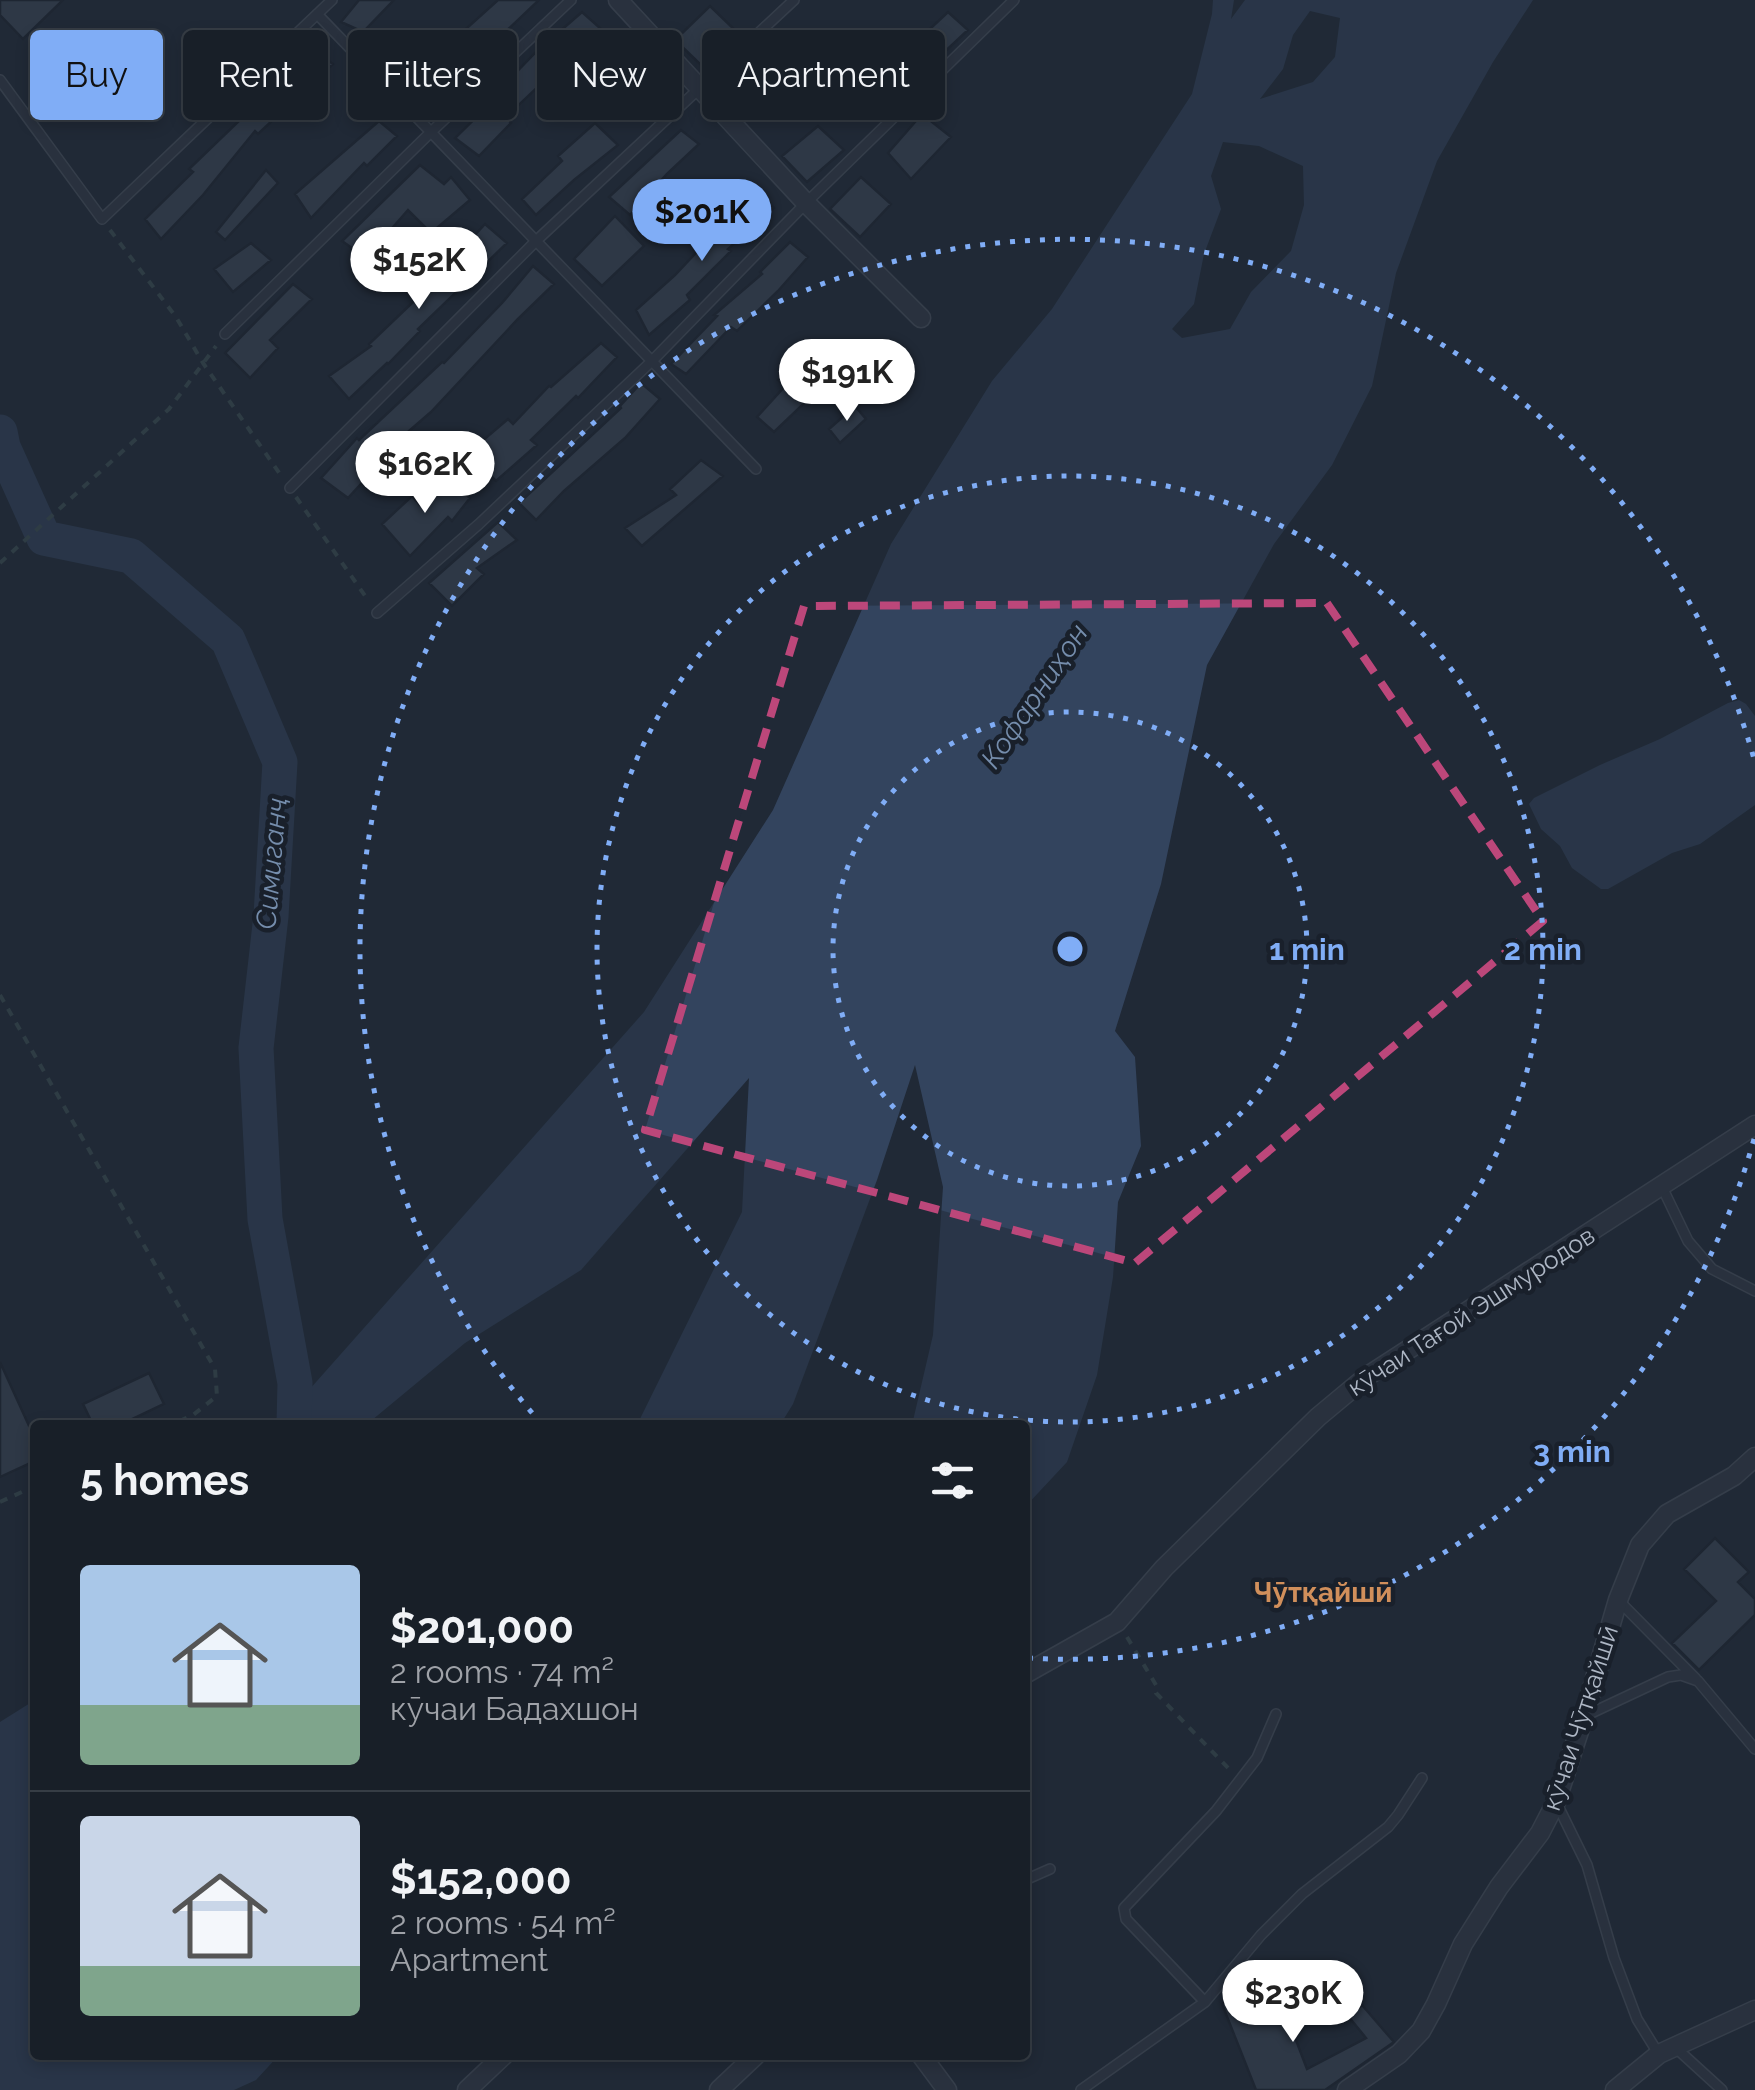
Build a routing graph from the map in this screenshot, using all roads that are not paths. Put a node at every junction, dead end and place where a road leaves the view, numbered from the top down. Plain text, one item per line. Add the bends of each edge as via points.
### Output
1 (332, 0) edge
2 (571, 0) edge
3 (618, 0) edge
4 (794, 0) edge
5 (1014, 0) edge
6 (317, 14) junction
7 (0, 80) edge
8 (699, 88) junction
9 (431, 132) junction
10 (806, 203) junction
11 (537, 240) junction
12 (921, 318) dead end
13 (225, 334) road end
14 (652, 361) junction
15 (756, 468) dead end
16 (290, 488) road end
17 (378, 613) road end
18 (1755, 1125) edge
19 (1662, 1187) junction
20 (1755, 1291) edge
21 (1755, 1457) edge
22 (1618, 1600) junction
23 (1030, 1671) edge
24 (1698, 1680) junction
25 (1276, 1714) dead end
26 (1584, 1716) junction
27 (1755, 1749) edge
28 (1422, 1778) dead end
29 (1556, 1802) junction
30 (1050, 1869) dead end
31 (1030, 1878) edge
32 (1205, 2002) junction
33 (1755, 2010) edge
34 (1666, 2050) junction
35 (499, 2060) edge
36 (751, 2060) edge
37 (925, 2060) edge
38 (468, 2090) edge
39 (719, 2090) edge
40 (947, 2090) edge
41 (1081, 2090) edge
42 (1347, 2090) edge
43 (1615, 2090) edge
44 (1722, 2090) edge

1 - 6 lane
2 - 9 lane
3 - 8 street
4 - 8 lane
5 - 10 lane
6 - 7 lane via 102,219
6 - 9 lane
8 - 10 street
8 - 11 lane
9 - 11 lane
9 - 13 lane
10 - 12 street
10 - 14 lane
11 - 14 lane
11 - 16 lane
14 - 15 lane
14 - 17 lane
18 - 19 street, кӯчаи Тағой Эшмуродов
19 - 20 lane via 1688,1241 1712,1269
19 - 23 street, кӯчаи Тағой Эшмуродов via 1366,1376 1164,1568 1117,1622
21 - 22 street, кӯчаи Чӯтқайшӣ via 1667,1514 1640,1545
22 - 24 lane
22 - 26 street, кӯчаи Чӯтқайшӣ
24 - 26 lane via 1668,1677
24 - 27 lane
25 - 32 lane via 1240,1781 1124,1908 1126,1919
26 - 29 street, кӯчаи Чӯтқайшӣ
28 - 32 lane via 1388,1827 1302,1894
29 - 34 lane via 1586,1865 1637,2019
29 - 42 street, кӯчаи Чӯтқайшӣ via 1462,1944 1421,2031
30 - 31 lane
32 - 41 lane
33 - 34 street
34 - 43 street
34 - 44 lane
35 - 38 street
36 - 39 street
37 - 40 street

